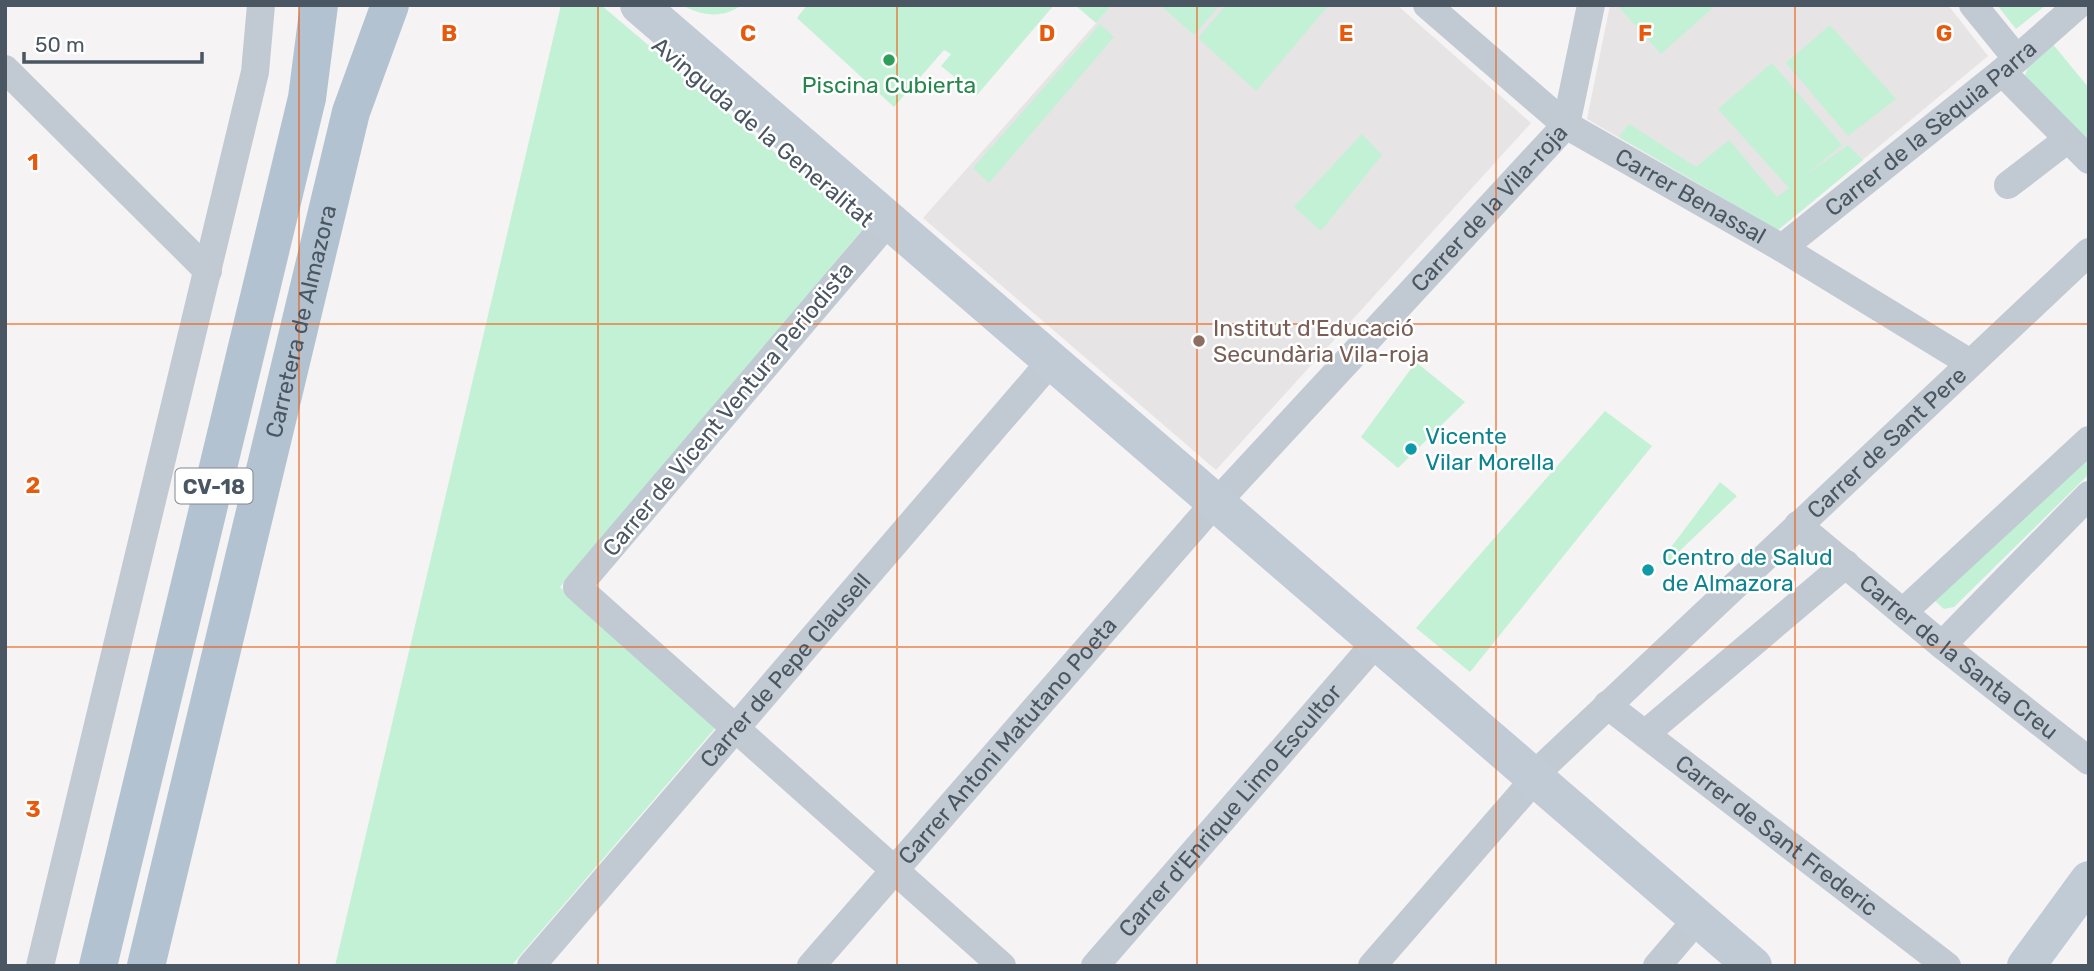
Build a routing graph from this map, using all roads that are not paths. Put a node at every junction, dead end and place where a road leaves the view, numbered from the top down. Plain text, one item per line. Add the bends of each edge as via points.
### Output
1 (261, 5) edge
2 (319, 5) edge
3 (390, 5) edge
4 (614, 5) edge
5 (639, 5) edge
6 (1427, 5) edge
7 (1591, 5) edge
8 (1973, 5) edge
9 (2078, 5) edge
10 (2018, 58) junction
11 (5, 69) edge
12 (1566, 125) junction
13 (2068, 139) junction
14 (2089, 160) edge
15 (2008, 185) dead end
16 (885, 226) junction
17 (1782, 248) junction
18 (2089, 252) edge
19 (208, 271) junction
20 (1970, 363) junction
21 (1045, 367) junction
22 (2089, 440) edge
23 (2089, 495) edge
24 (1210, 508) junction
25 (1798, 525) junction
26 (1846, 564) junction
27 (1903, 612) junction
28 (1942, 645) junction
29 (1371, 648) junction
30 (1607, 705) junction
31 (735, 727) junction
32 (1645, 734) junction
33 (2089, 761) edge
34 (1529, 783) junction
35 (894, 869) junction
36 (2089, 880) edge
37 (1693, 925) junction
38 (40, 966) edge
39 (98, 966) edge
40 (146, 966) edge
41 (531, 966) edge
42 (811, 966) edge
43 (1002, 966) edge
44 (1095, 966) edge
45 (1372, 966) edge
46 (1657, 966) edge
47 (1727, 966) edge
48 (1752, 966) edge
49 (1947, 966) edge
50 (2026, 966) edge

1 - 19 street via 254,72
2 - 39 main road, Carretera de Almazora / CV-18 via 307,98
3 - 40 main road, Carretera de Almazora / CV-18 via 351,112
4 - 16 street, Avinguda de la Generalitat
5 - 16 street, Avinguda de la Generalitat
6 - 12 street, Carrer Benassal
7 - 12 street, Carrer de la Vila-roja
8 - 10 street
9 - 10 street, Carrer de la Sèquia Parra
10 - 13 street
10 - 17 street, Carrer de la Sèquia Parra
11 - 19 street
12 - 17 street, Carrer Benassal
12 - 24 street, Carrer de la Vila-roja
13 - 14 street
13 - 15 street
16 - 21 street, Avinguda de la Generalitat
16 - 31 street, Carrer de Vicent Ventura Periodista via 577,587
17 - 20 street, Carrer Benassal
18 - 20 street, Carrer de Sant Pere
19 - 38 street
20 - 25 street, Carrer de Sant Pere
21 - 24 street, Avinguda de la Generalitat
21 - 31 street, Carrer de Pepe Clausell
22 - 27 street
23 - 28 street
24 - 29 street, Avinguda de la Generalitat
24 - 35 street, Carrer Antoni Matutano Poeta
25 - 26 street, Carrer de la Santa Creu
25 - 30 street, Carrer de Sant Pere
26 - 27 street, Carrer de la Santa Creu
26 - 32 street
27 - 28 street, Carrer de la Santa Creu
28 - 33 street, Carrer de la Santa Creu
29 - 34 street, Avinguda de la Generalitat
29 - 44 street, Carrer d'Enrique Limo Escultor
30 - 32 street, Carrer de Sant Frederic
30 - 34 street, Carrer de Sant Pere
31 - 35 street
31 - 41 street, Carrer de Pepe Clausell
32 - 49 street, Carrer de Sant Frederic
34 - 37 street, Avinguda de la Generalitat
34 - 45 street, Carrer de Sant Pere
35 - 42 street, Carrer Antoni Matutano Poeta
35 - 43 street
36 - 50 street
37 - 46 street
37 - 47 street, Avinguda de la Generalitat
37 - 48 street, Avinguda de la Generalitat

